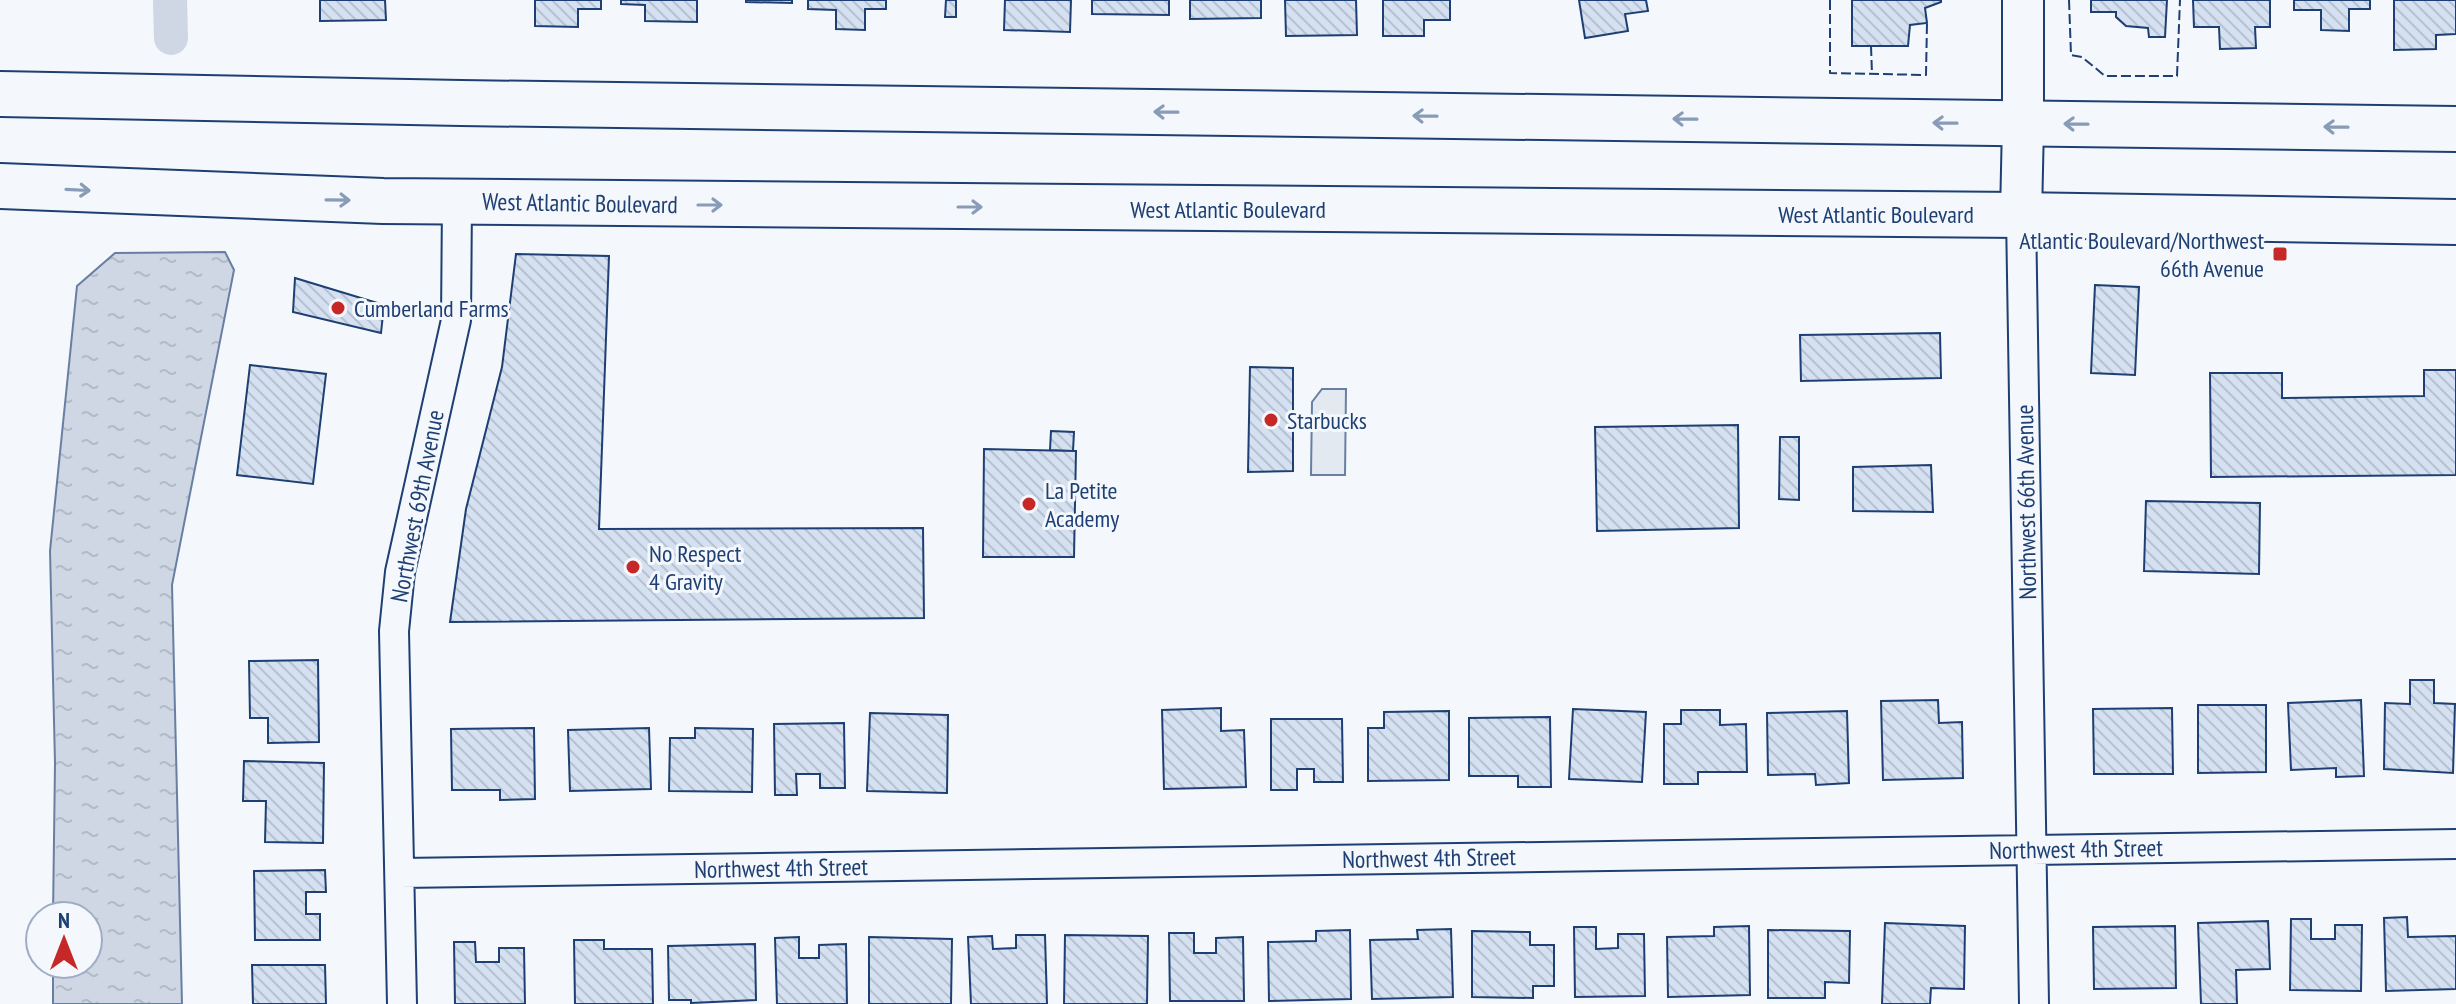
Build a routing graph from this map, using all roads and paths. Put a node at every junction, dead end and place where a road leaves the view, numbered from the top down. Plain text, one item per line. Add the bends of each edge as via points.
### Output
1 (2023, 0) edge
2 (0, 94) edge
3 (2023, 124) junction
4 (2456, 129) edge
5 (0, 186) edge
6 (457, 202) junction
7 (2021, 215) junction
8 (2456, 222) edge
9 (2456, 844) edge
10 (2032, 850) junction
11 (401, 873) junction
12 (402, 1004) edge
13 (2034, 1004) edge

1 - 3 street, Northwest 66th Avenue
3 -> 2 main road
4 -> 3 main road
3 - 7 street, Northwest 66th Avenue
5 -> 6 main road, West Atlantic Boulevard
6 -> 7 main road, West Atlantic Boulevard
6 - 11 street, Northwest 69th Avenue via 456,320 400,572 394,631
7 - 8 main road, West Atlantic Boulevard
7 - 10 street, Northwest 66th Avenue
9 - 10 street, Northwest 4th Street
10 - 11 street, Northwest 4th Street
10 - 13 street, Northwest 66th Avenue
11 - 12 street, Northwest 69th Avenue

